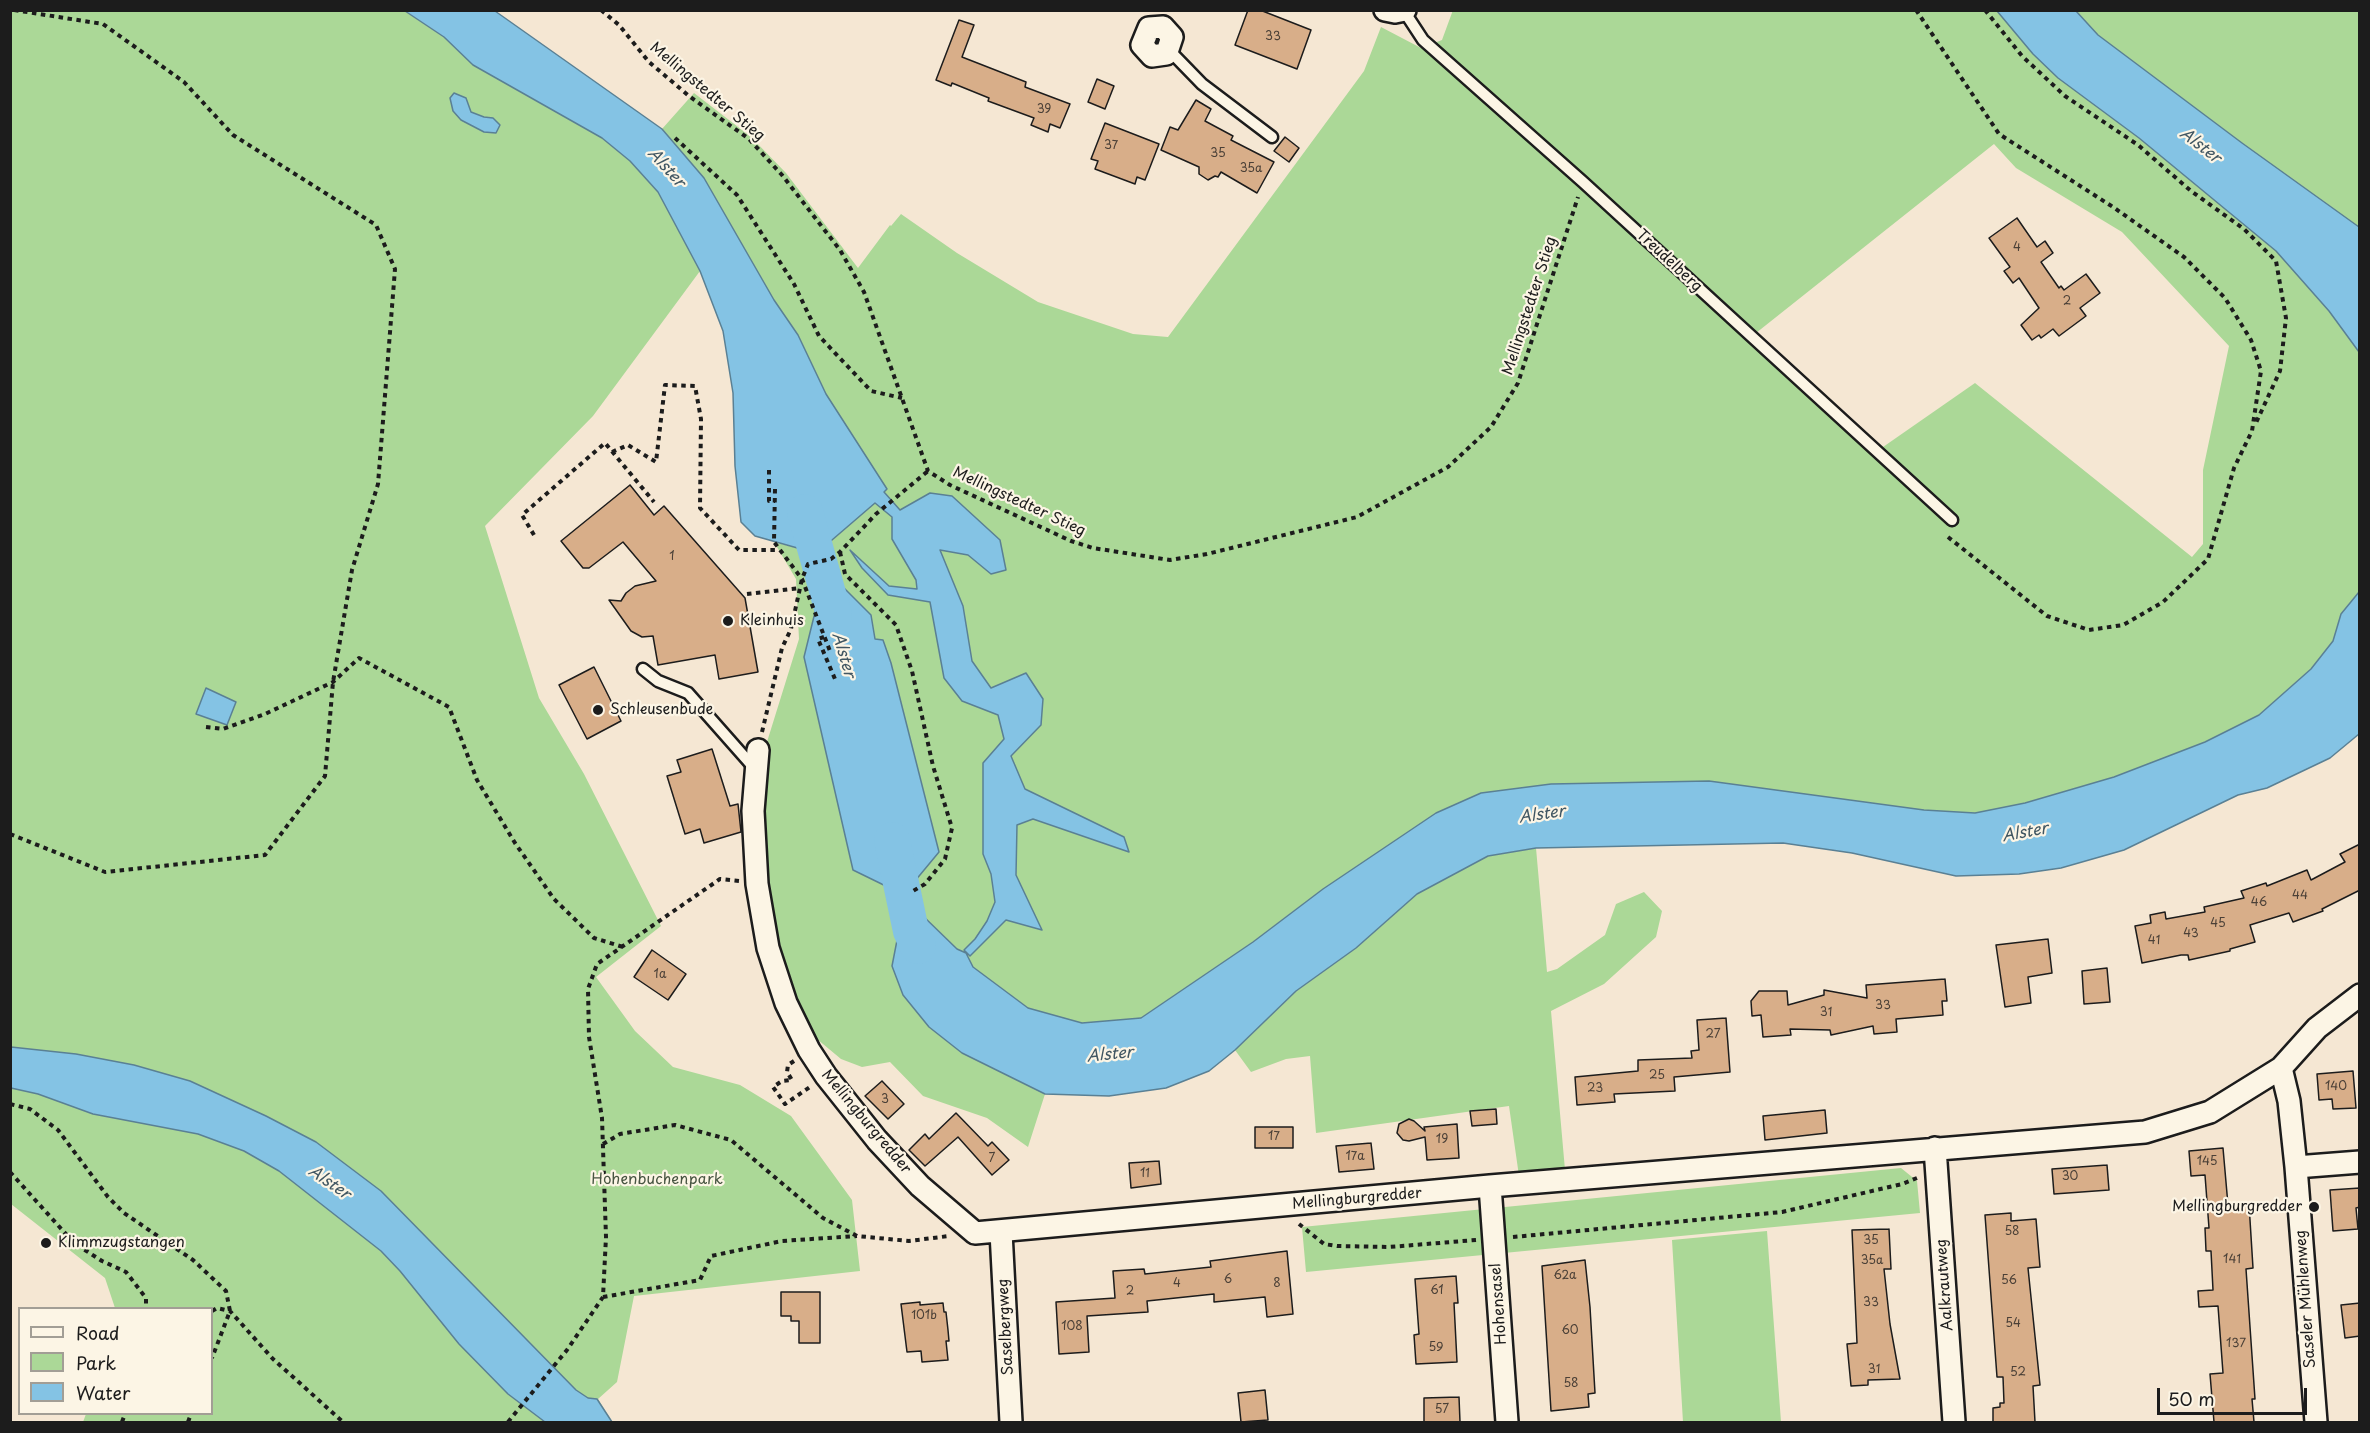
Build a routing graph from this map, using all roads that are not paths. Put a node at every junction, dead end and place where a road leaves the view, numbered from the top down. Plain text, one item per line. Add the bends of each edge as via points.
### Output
1 (1385, 10) edge
2 (1404, 11) edge
3 (1166, 19) edge
4 (1168, 49) joint
5 (1272, 137) dead end
6 (1952, 520) road end
7 (643, 669) dead end
8 (757, 760) joint
9 (2360, 995) edge
10 (2281, 1068) junction
11 (1935, 1148) junction
12 (2360, 1162) edge
13 (2296, 1167) junction
14 (1490, 1186) junction
15 (1000, 1232) junction
16 (1011, 1422) edge
17 (1507, 1422) edge
18 (1954, 1422) edge
19 (2316, 1422) edge

1 - 2 street, Treudelberg
2 - 6 lane, Treudelberg via 1423,40
3 - 4 street via 1149,28 1142,45 1152,56 1166,54
4 - 5 lane via 1202,84
7 - 8 lane via 658,681 688,693
8 - 15 street, Mellingburgredder via 753,812 756,875 768,948 786,1003 808,1050 877,1140 920,1186 975,1233
9 - 10 street, Mellingburgredder via 2317,1028
10 - 11 street, Mellingburgredder via 2210,1112 2145,1132
10 - 13 street, Saseler Mühlenweg
11 - 14 street, Mellingburgredder
11 - 18 street, Aalkrautweg
12 - 13 street
13 - 19 street, Saseler Mühlenweg
14 - 15 street, Mellingburgredder
14 - 17 street, Hohensasel
15 - 16 street, Saselbergweg

